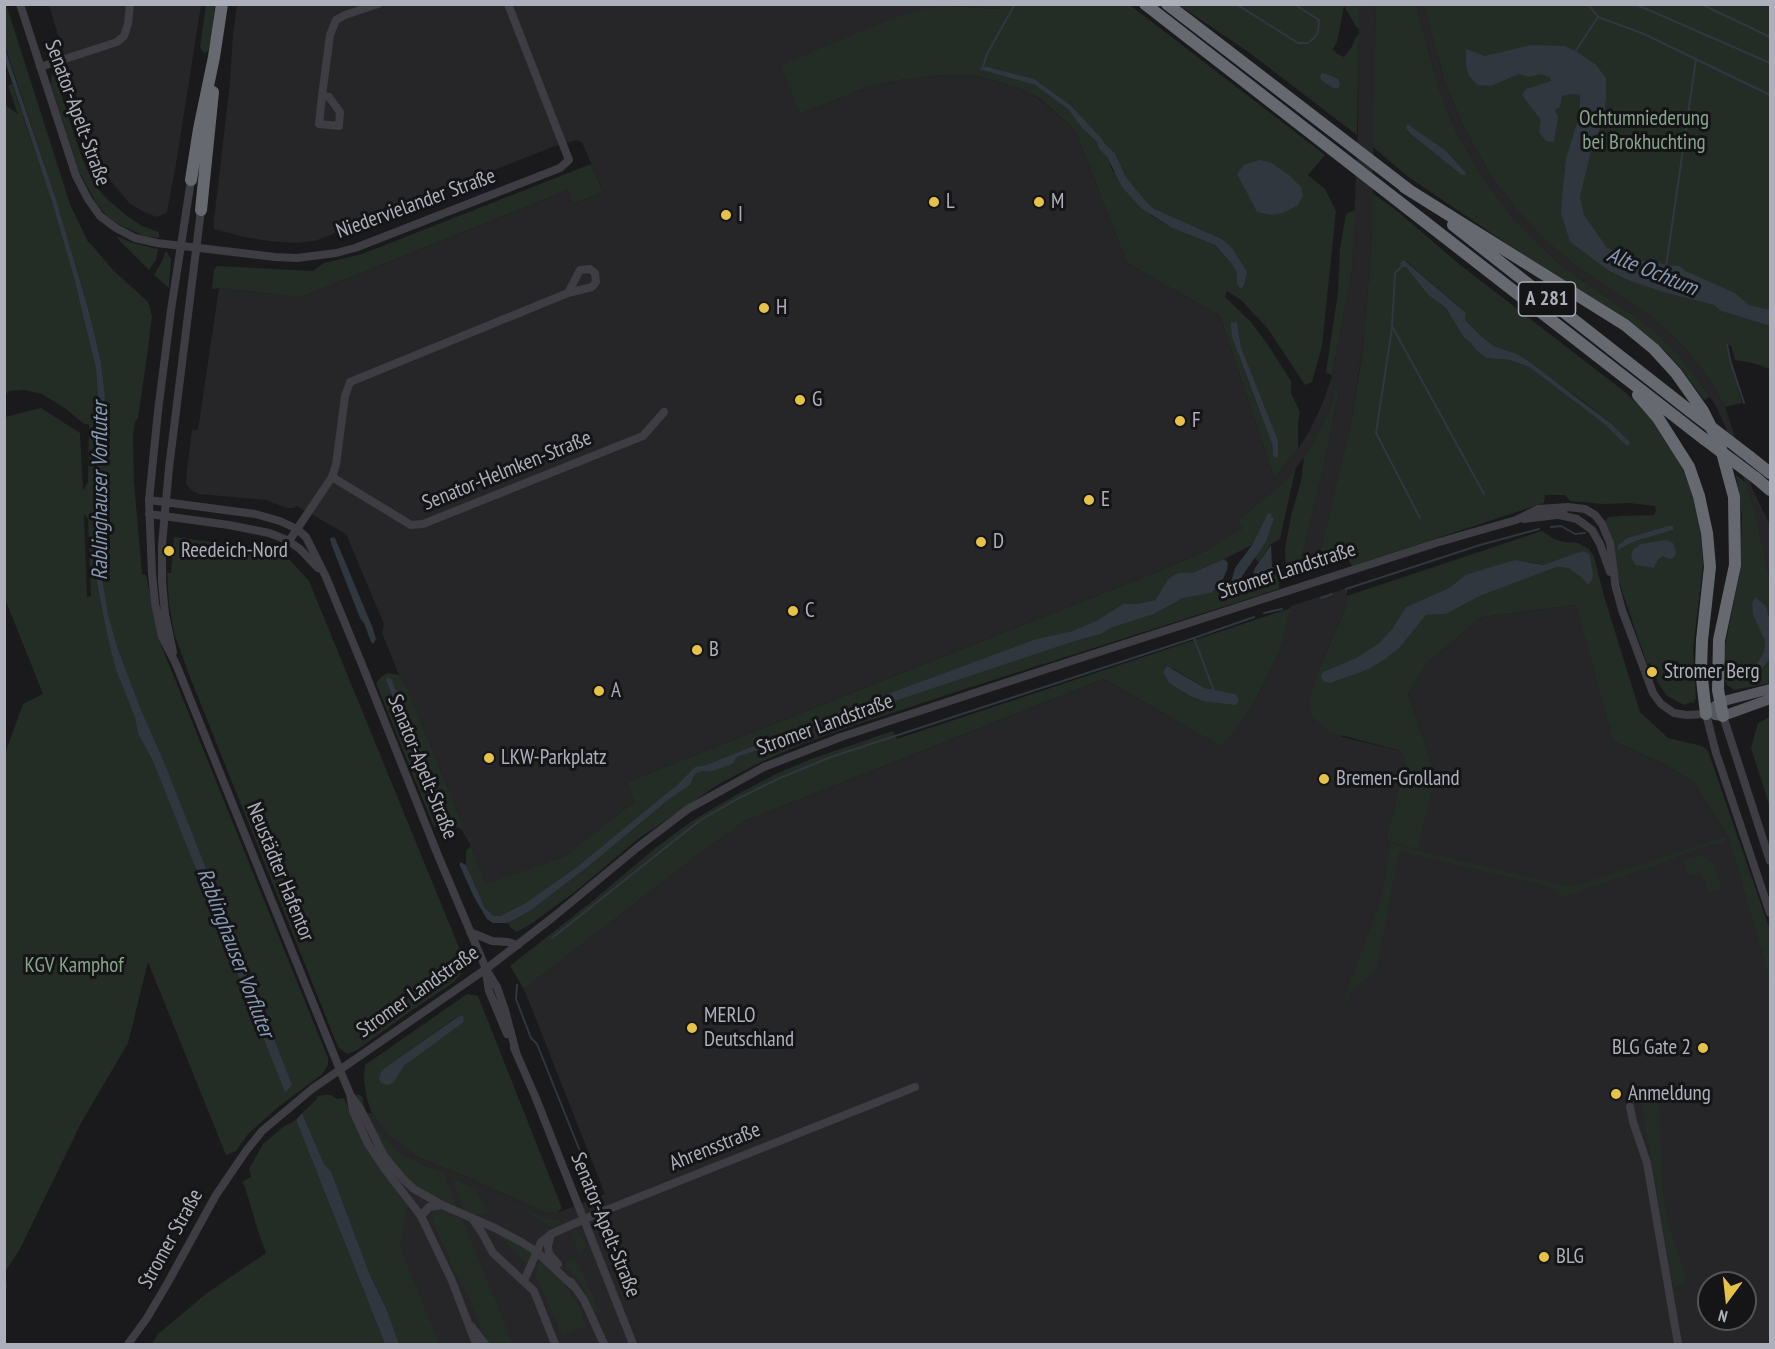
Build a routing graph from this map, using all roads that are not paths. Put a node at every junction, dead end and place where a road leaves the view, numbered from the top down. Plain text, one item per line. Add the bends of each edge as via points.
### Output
1 (20, 4) edge
2 (130, 4) edge
3 (222, 4) edge
4 (378, 4) edge
5 (508, 4) edge
6 (1144, 4) edge
7 (1167, 4) edge
8 (214, 57) junction
9 (40, 67) junction
10 (322, 96) dead end
11 (191, 180) joint
12 (1404, 187) junction
13 (201, 210) joint
14 (180, 246) junction
15 (197, 248) junction
16 (568, 293) dead end
17 (1600, 359) junction
18 (664, 412) dead end
19 (1770, 472) edge
20 (332, 477) junction
21 (1770, 490) edge
22 (149, 500) junction
23 (166, 502) junction
24 (149, 514) junction
25 (1559, 515) junction
26 (1595, 515) junction
27 (165, 516) junction
28 (1515, 520) junction
29 (297, 529) junction
30 (290, 541) junction
31 (326, 577) junction
32 (1616, 589) junction
33 (176, 664) junction
34 (1770, 689) edge
35 (1770, 699) edge
36 (1720, 702) junction
37 (1706, 714) junction
38 (1723, 716) junction
39 (1770, 861) edge
40 (1770, 913) edge
41 (470, 932) junction
42 (518, 945) junction
43 (486, 969) junction
44 (340, 1070) junction
45 (915, 1087) dead end
46 (350, 1094) junction
47 (1630, 1107) dead end
48 (246, 1150) joint
49 (442, 1205) junction
50 (421, 1216) junction
51 (471, 1217) junction
52 (584, 1219) junction
53 (552, 1234) junction
54 (537, 1252) junction
55 (524, 1281) junction
56 (572, 1285) junction
57 (467, 1321) junction
58 (129, 1344) edge
59 (476, 1344) edge
60 (485, 1344) edge
61 (555, 1344) edge
62 (604, 1344) edge
63 (633, 1344) edge
64 (1677, 1344) edge

1 - 9 street, Senator-Apelt-Straße
2 - 9 street via 124,36 117,42
3 - 8 highway
4 - 10 street via 336,20 330,35
5 - 15 street, Niedervielander Straße via 569,160 560,168 336,253 275,257
6 - 17 highway, A 281
7 - 12 highway, A 281
8 - 11 highway
8 - 13 highway
9 - 14 street, Senator-Apelt-Straße via 76,176 100,216 135,238
11 - 14 street
12 - 19 highway, A 281, bridge
12 - 36 highway via 1625,326 1669,365 1703,411 1720,445 1734,497 1735,565 1719,640
13 - 15 street
14 - 15 street, Senator-Apelt-Straße
14 - 22 street
15 - 23 street
16 - 20 street via 350,382
17 - 21 highway, A 281, bridge
17 - 37 highway via 1658,418 1689,466 1699,496 1710,567 1701,670
18 - 20 street, Senator-Helmken-Straße via 643,436 423,524 411,525
20 - 29 street
22 - 23 street
22 - 24 street
23 - 27 street
23 - 29 street via 255,514
24 - 27 street, Senator-Apelt-Straße
24 - 33 street, Neustädter Hafentor via 155,603 162,637
25 - 26 street, Stromer Landstraße
25 - 28 street, Stromer Landstraße
25 - 32 street, Stromer Landstraße via 1577,519 1592,530
26 - 28 street, Stromer Landstraße via 1568,507 1539,509
26 - 32 street, Stromer Landstraße via 1610,543
27 - 30 street, Senator-Apelt-Straße via 248,528
27 - 33 street, Neustädter Hafentor via 162,581
28 - 42 street, Stromer Landstraße via 1042,670 764,767 688,810
29 - 30 street
29 - 31 street, Senator-Apelt-Straße via 306,537
30 - 31 street, Senator-Apelt-Straße
31 - 41 street, Senator-Apelt-Straße
32 - 37 street, Stromer Landstraße via 1653,693 1674,713
33 - 44 street, Neustädter Hafentor
34 - 36 main road
35 - 38 main road, Stromer Landstraße
36 - 37 main road
36 - 38 highway
37 - 38 main road, Stromer Landstraße
37 - 40 street
38 - 39 street
41 - 42 street
41 - 43 street, Senator-Apelt-Straße
42 - 43 street, Stromer Landstraße
43 - 44 street, Stromer Landstraße
43 - 52 street, Senator-Apelt-Straße via 497,1014
44 - 46 street, Neustädter Hafentor
44 - 48 street, Stromer Landstraße via 284,1112
45 - 52 street, Ahrensstraße
46 - 49 street, Neustädter Hafentor via 393,1167 414,1189
46 - 50 street, Neustädter Hafentor via 368,1144
47 - 64 street via 1647,1163
48 - 58 street, Stromer Straße
49 - 50 street via 429,1207
49 - 51 street, Neustädter Hafentor
50 - 57 street, Neustädter Hafentor
51 - 54 street, Neustädter Hafentor
51 - 55 street via 493,1253
52 - 53 street, Ahrensstraße
52 - 63 street, Senator-Apelt-Straße
53 - 54 street, Ahrensstraße via 541,1242
53 - 56 street, Neustädter Hafentor via 549,1254
54 - 55 street, Ahrensstraße
54 - 56 street, Neustädter Hafentor
55 - 61 street via 534,1291
56 - 62 street, Neustädter Hafentor via 584,1300
57 - 59 street, Neustädter Hafentor
57 - 60 street

